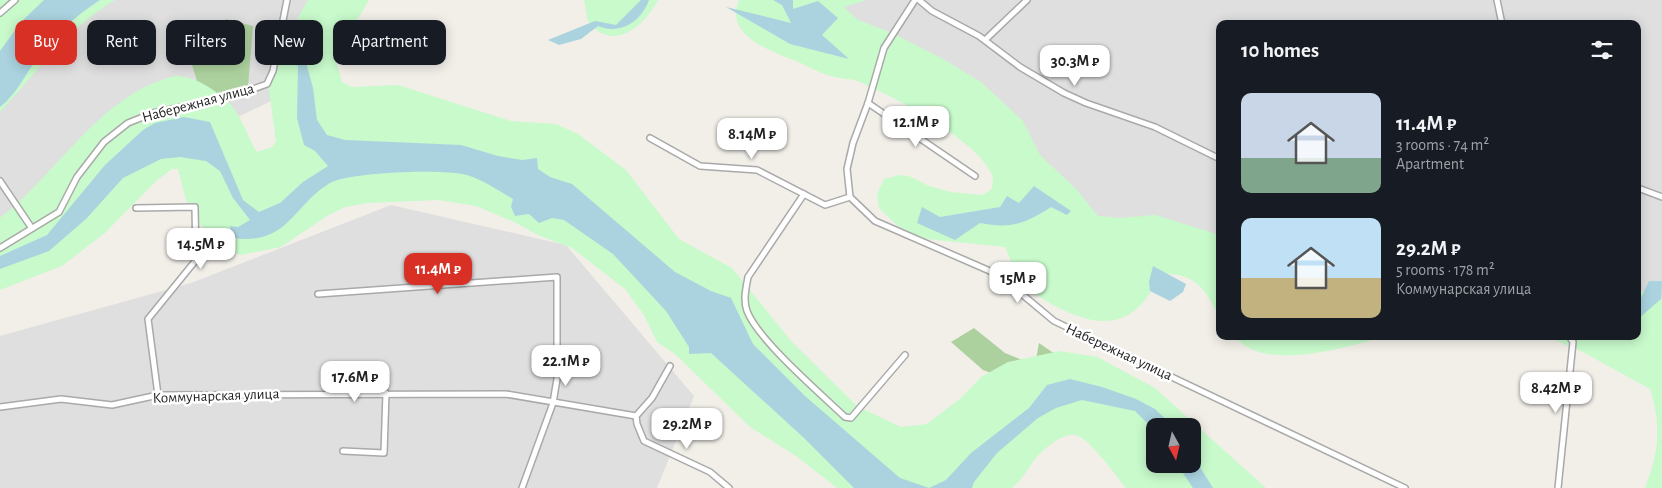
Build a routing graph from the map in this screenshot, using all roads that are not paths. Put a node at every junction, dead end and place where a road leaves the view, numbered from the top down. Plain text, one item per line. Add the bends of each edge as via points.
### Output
1 (15, 0) edge
2 (287, 0) edge
3 (917, 0) edge
4 (1027, 0) edge
5 (1497, 0) edge
6 (0, 14) edge
7 (1501, 20) edge
8 (985, 40) junction
9 (868, 103) junction
10 (650, 138) dead end
11 (1216, 156) edge
12 (975, 176) dead end
13 (0, 181) edge
14 (1641, 189) edge
15 (804, 194) junction
16 (1662, 197) edge
17 (850, 198) junction
18 (136, 208) dead end
19 (31, 227) junction
20 (0, 248) edge
21 (318, 294) dead end
22 (1572, 340) edge
23 (905, 356) dead end
24 (670, 366) dead end
25 (386, 393) junction
26 (158, 395) junction
27 (553, 403) junction
28 (0, 407) edge
29 (636, 416) junction
30 (343, 451) dead end
31 (522, 488) edge
32 (729, 488) edge
33 (1405, 488) edge
34 (1558, 488) edge

1 - 6 street
2 - 19 street, Набережная улица via 273,71 267,84 222,99 153,113 128,123 104,142 77,177 59,212
3 - 8 street
3 - 9 street via 884,48
4 - 8 street
5 - 7 street
8 - 11 street via 1020,67 1064,93 1155,127
9 - 12 street
9 - 17 street via 852,143 847,169
10 - 15 street via 700,166 757,170
13 - 19 street
14 - 16 street
15 - 17 street via 825,205
15 - 23 street via 748,277 745,293 747,310 756,329 845,417 851,418
17 - 33 street, Набережная улица via 875,221 999,274 1054,321
18 - 26 street via 195,207 196,260 148,320
19 - 20 street, Набережная улица
21 - 27 street via 557,277 557,379
22 - 34 street
24 - 29 street via 652,398
25 - 26 street, Коммунарская улица
25 - 27 street, Коммунарская улица via 506,394
25 - 30 street via 384,453
26 - 28 street, Коммунарская улица via 112,404 61,399
27 - 29 street, Коммунарская улица
27 - 31 street
29 - 32 street via 644,441 710,472

